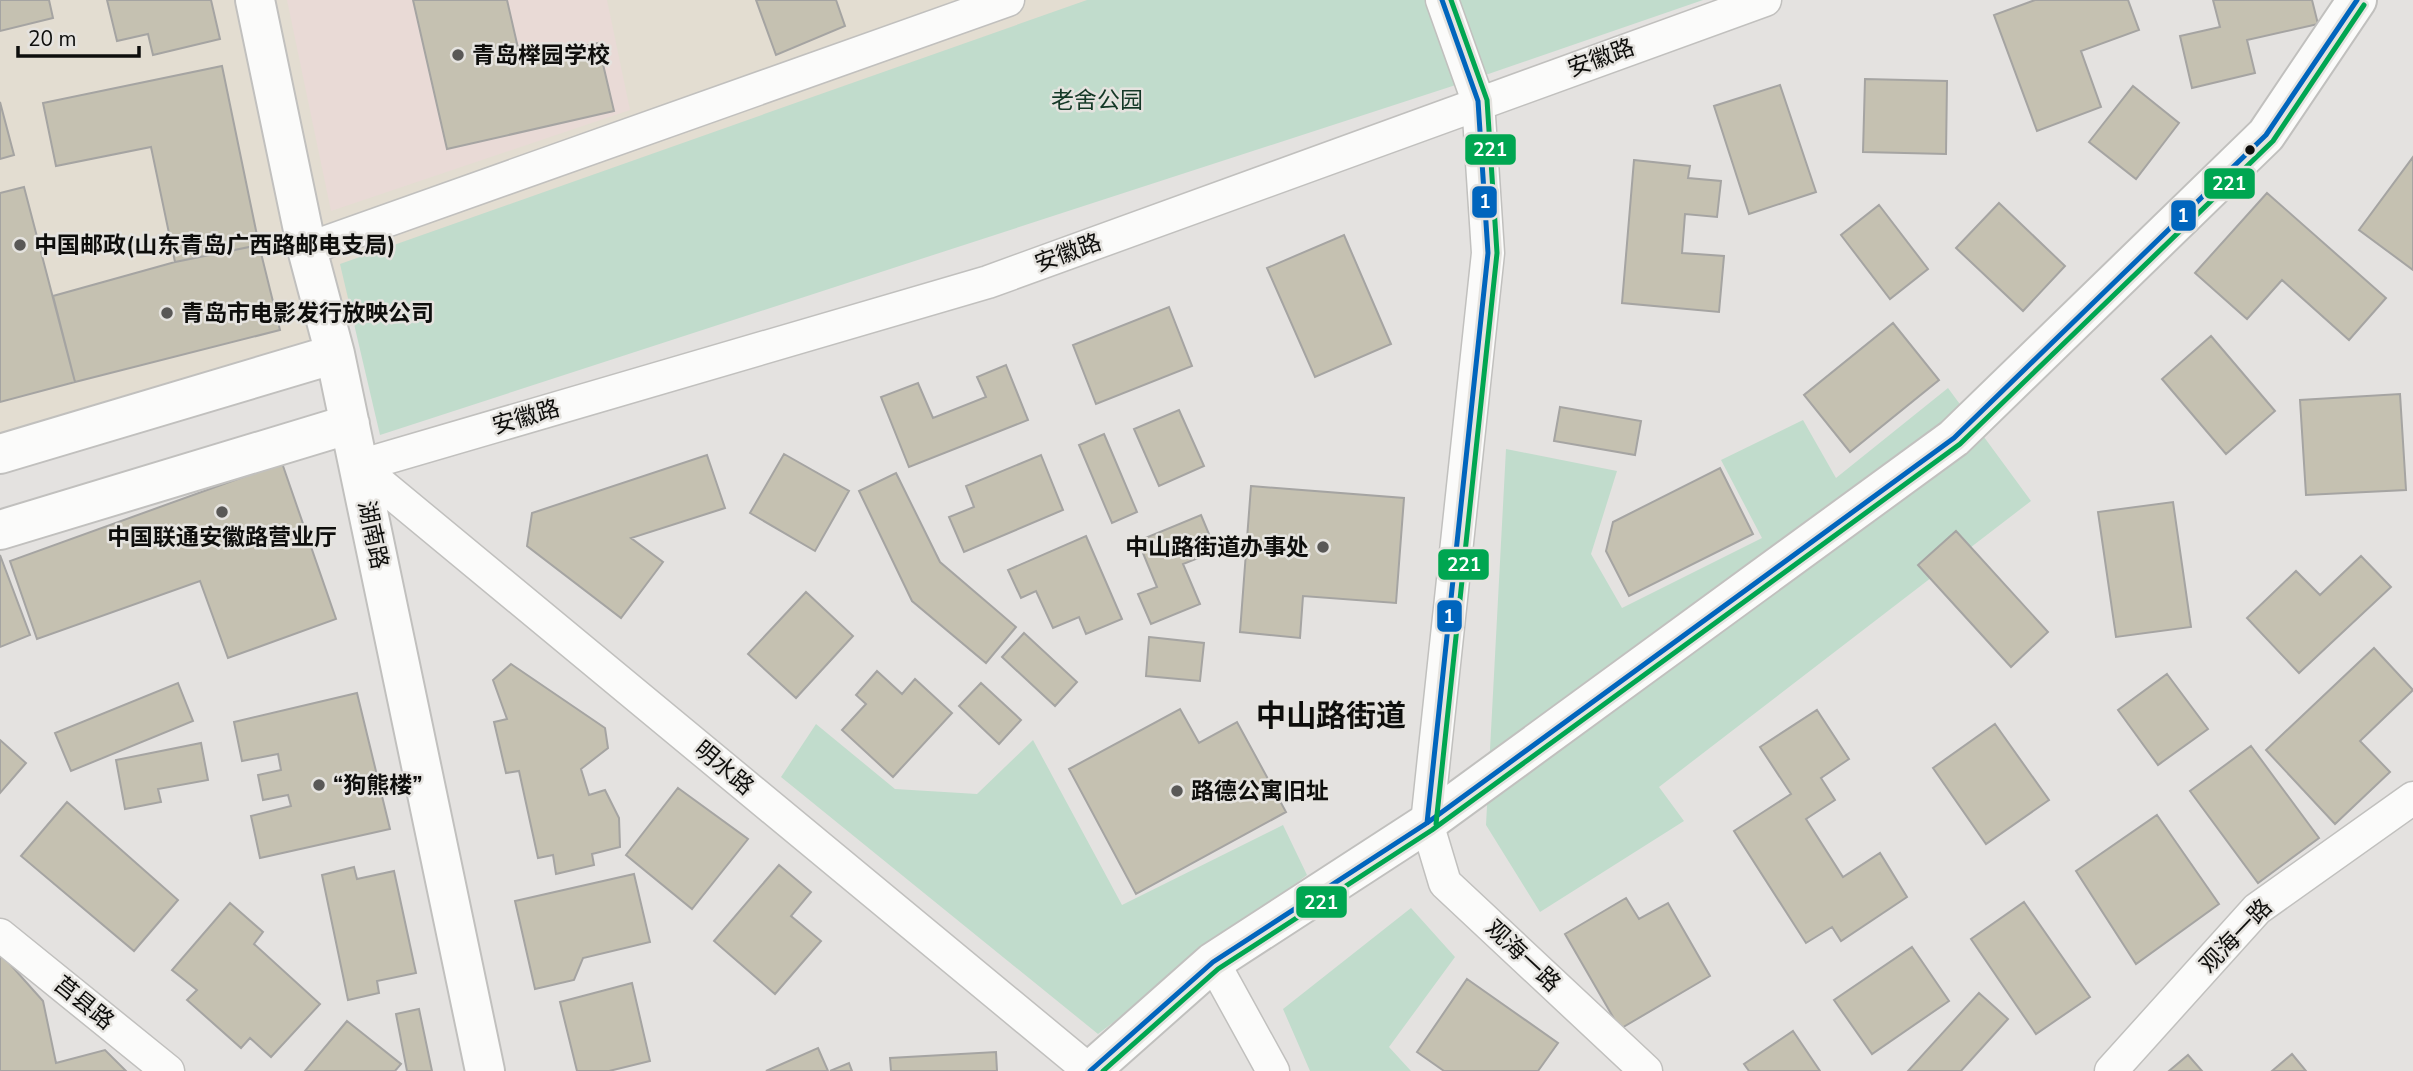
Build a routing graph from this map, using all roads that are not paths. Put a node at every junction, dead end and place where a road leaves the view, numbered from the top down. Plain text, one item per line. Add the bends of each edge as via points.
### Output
1 (256, 0) edge
2 (1008, 0) edge
3 (1442, 0) edge
4 (1765, 0) edge
5 (2357, 0) edge
6 (1479, 101) junction
7 (307, 248) junction
8 (335, 354) junction
9 (350, 424) junction
10 (0, 454) edge
11 (359, 466) junction
12 (0, 530) edge
13 (2413, 798) edge
14 (1427, 823) junction
15 (0, 935) edge
16 (1213, 962) junction
17 (167, 1071) edge
18 (485, 1071) edge
19 (1090, 1071) edge
20 (1273, 1071) edge
21 (1646, 1071) edge
22 (2111, 1071) edge

1 - 7 street, 湖南路
2 - 7 street
3 - 6 street
4 - 6 street, 安徽路
5 - 14 street via 2266,135 1954,438
6 - 11 street, 安徽路 via 988,282
6 - 14 street via 1488,253
7 - 8 street, 湖南路
8 - 9 street, 湖南路
8 - 10 street
9 - 11 street, 湖南路
9 - 12 street
11 - 18 street, 湖南路
11 - 19 street, 明水路
13 - 22 street, 观海一路 via 2257,909
14 - 16 street
14 - 21 street, 观海一路 via 1446,883
15 - 17 street, 莒县路
16 - 19 street
16 - 20 street

